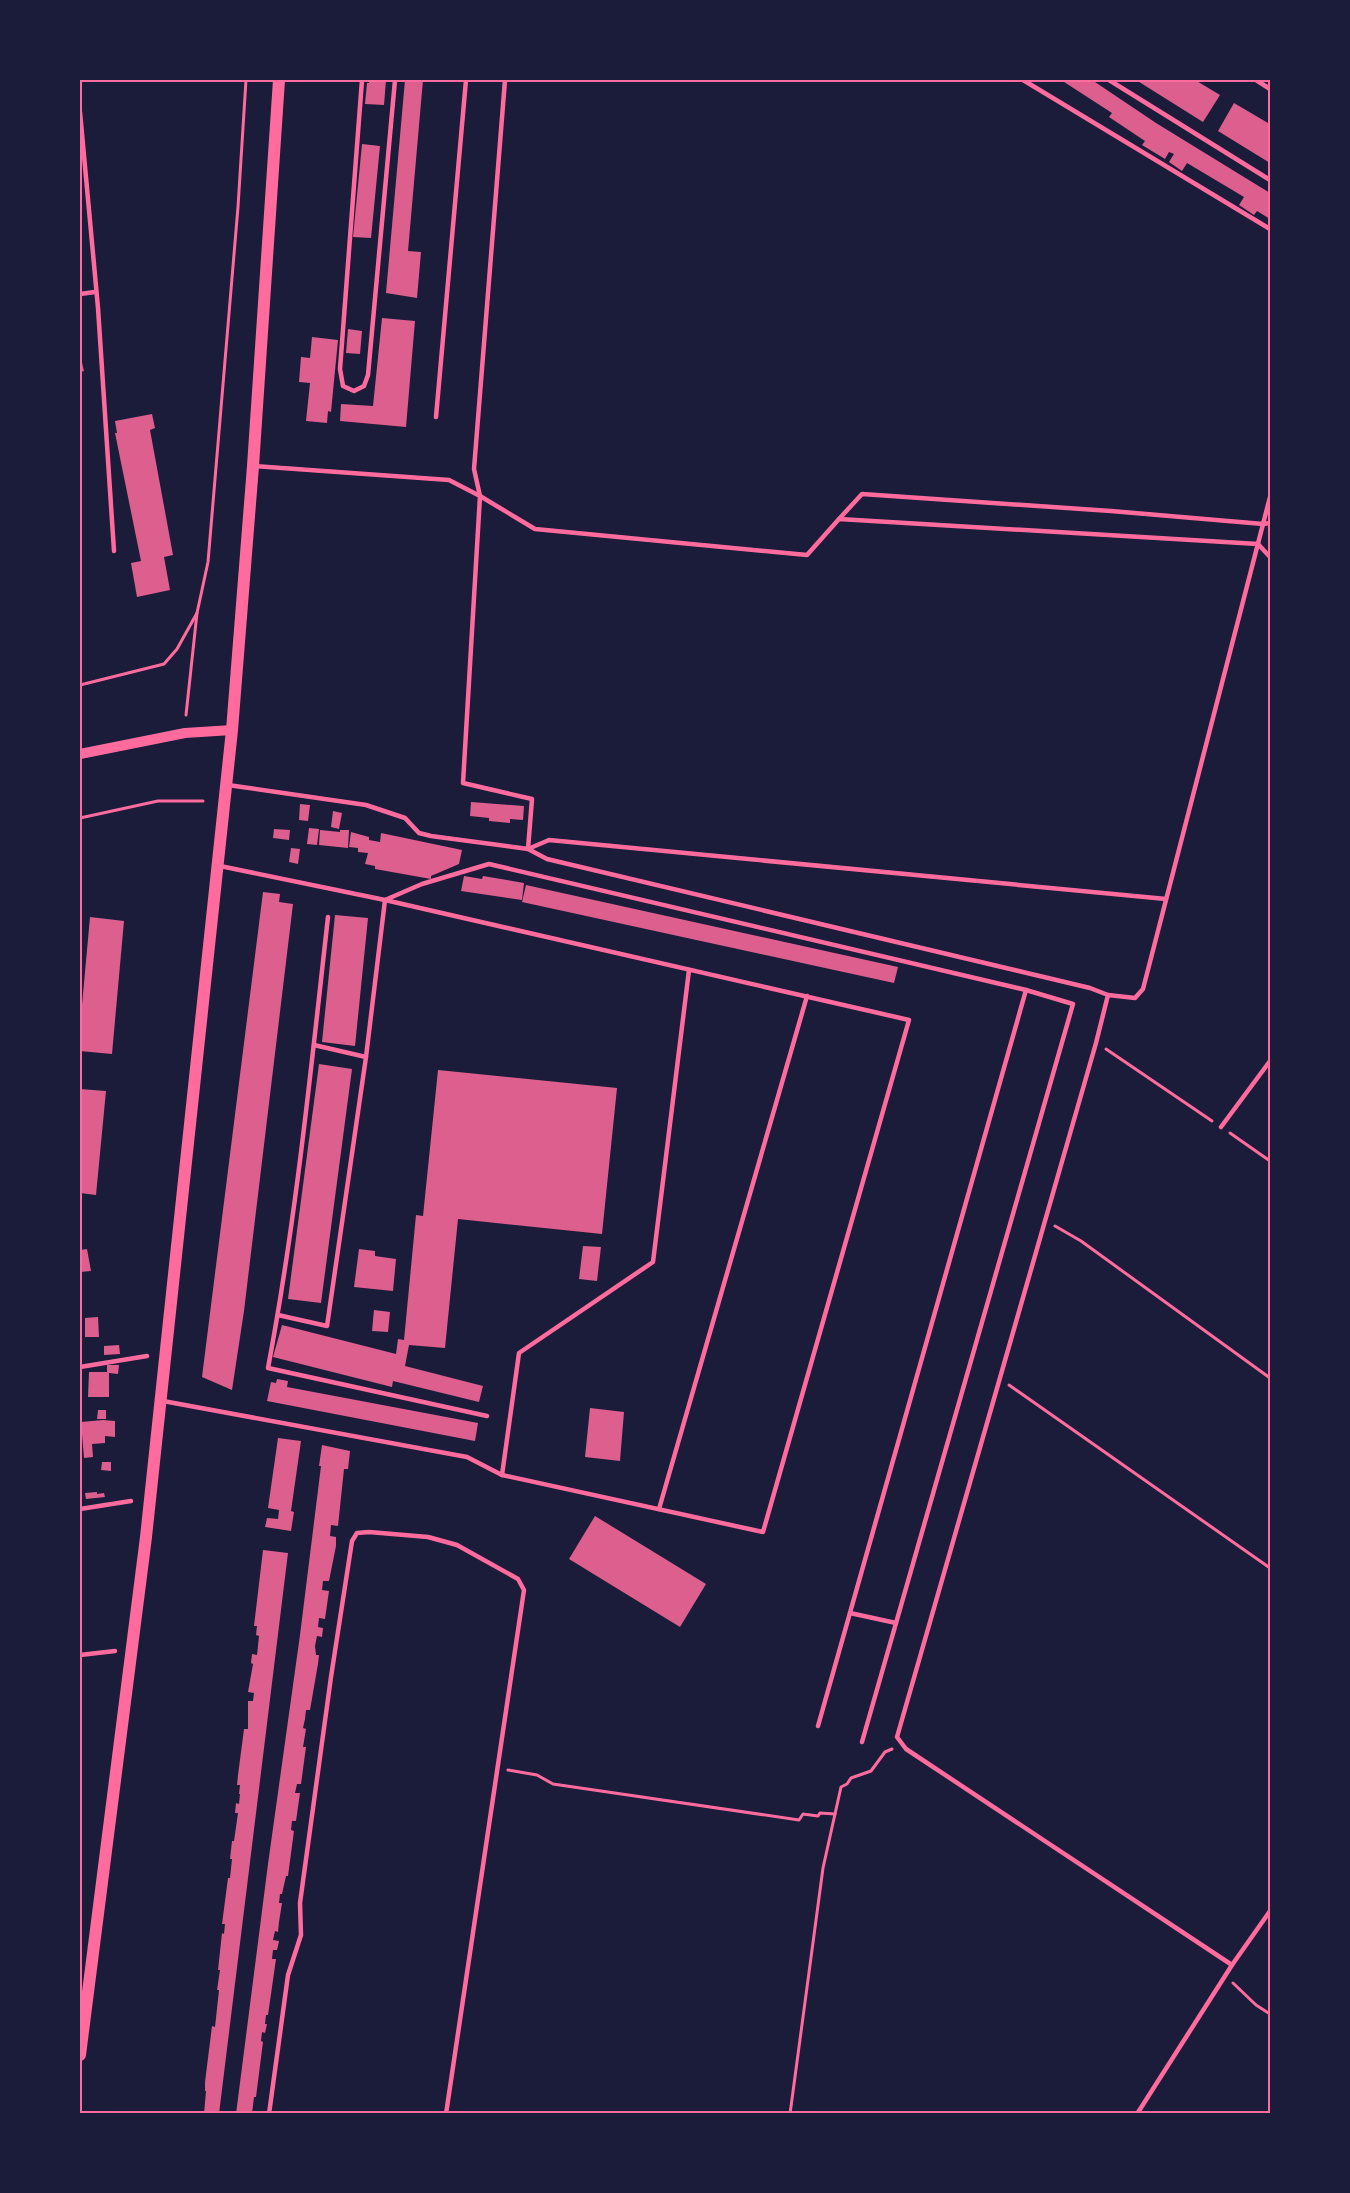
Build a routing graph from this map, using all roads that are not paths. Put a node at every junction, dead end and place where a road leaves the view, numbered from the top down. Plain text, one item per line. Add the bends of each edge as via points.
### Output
1 (279, 80) edge
2 (362, 80) edge
3 (395, 80) edge
4 (466, 80) edge
5 (505, 80) edge
6 (1023, 80) edge
7 (1109, 80) edge
8 (1256, 80) edge
9 (1270, 89) edge
10 (80, 112) edge
11 (1270, 180) edge
12 (1270, 229) edge
13 (95, 292) junction
14 (80, 294) edge
15 (436, 417) dead end
16 (253, 466) junction
17 (480, 496) junction
18 (1270, 497) edge
19 (839, 519) junction
20 (1270, 523) edge
21 (1263, 524) junction
22 (1258, 544) junction
23 (114, 551) dead end
24 (1270, 557) edge
25 (232, 730) junction
26 (80, 754) edge
27 (226, 785) junction
28 (528, 849) junction
29 (218, 865) junction
30 (1166, 899) junction
31 (385, 900) junction
32 (328, 917) dead end
33 (689, 970) junction
34 (1026, 990) junction
35 (1108, 995) junction
36 (807, 996) junction
37 (314, 1045) junction
38 (366, 1057) junction
39 (1270, 1061) edge
40 (1221, 1127) road end
41 (278, 1315) junction
42 (147, 1356) dead end
43 (80, 1367) edge
44 (161, 1400) junction
45 (487, 1416) dead end
46 (502, 1475) junction
47 (131, 1501) dead end
48 (80, 1509) edge
49 (659, 1509) junction
50 (850, 1613) junction
51 (896, 1623) junction
52 (115, 1651) dead end
53 (80, 1655) edge
54 (818, 1726) dead end
55 (862, 1742) dead end
56 (1270, 1911) edge
57 (1232, 1965) junction
58 (80, 2055) edge
59 (269, 2114) edge
60 (446, 2114) edge
61 (1137, 2114) edge

1 - 16 main road
2 - 3 lane via 340,369 343,386 354,391 364,386 368,375
4 - 15 lane
5 - 17 lane via 474,469
6 - 12 lane
7 - 11 lane
8 - 9 lane
10 - 13 lane
13 - 14 lane
13 - 23 lane
16 - 17 lane via 449,480
16 - 25 main road
17 - 19 lane via 535,529 807,555
17 - 28 lane via 464,783 531,799
18 - 21 lane
19 - 21 lane via 862,494
19 - 22 lane
20 - 21 lane
21 - 22 lane
22 - 24 lane
22 - 30 lane
25 - 26 street via 185,733
25 - 27 main road
27 - 28 lane via 366,805 405,818 419,832 431,836
27 - 29 main road
28 - 30 lane via 549,840
28 - 35 lane via 547,859
29 - 31 lane
29 - 44 main road
30 - 35 lane via 1143,989 1135,998
31 - 33 lane
31 - 34 lane via 422,884 489,864
31 - 38 lane
32 - 37 lane
33 - 36 lane
33 - 46 lane via 653,1262 519,1353
34 - 50 lane
34 - 51 lane via 1073,1005
35 - 57 lane via 897,1737 906,1749
36 - 49 lane
36 - 49 lane via 909,1020 763,1532
37 - 38 lane
37 - 41 lane
38 - 41 lane via 327,1326
39 - 40 lane
41 - 45 lane via 268,1368
42 - 43 lane
44 - 46 lane via 467,1457
44 - 58 main road via 133,1651
46 - 49 lane
47 - 48 lane
50 - 51 lane
50 - 54 lane
51 - 55 lane
52 - 53 lane
56 - 57 lane
57 - 61 lane
59 - 60 lane via 288,1975 301,1935 300,1903 352,1541 357,1533 369,1532 428,1537 457,1545 518,1579 524,1590

